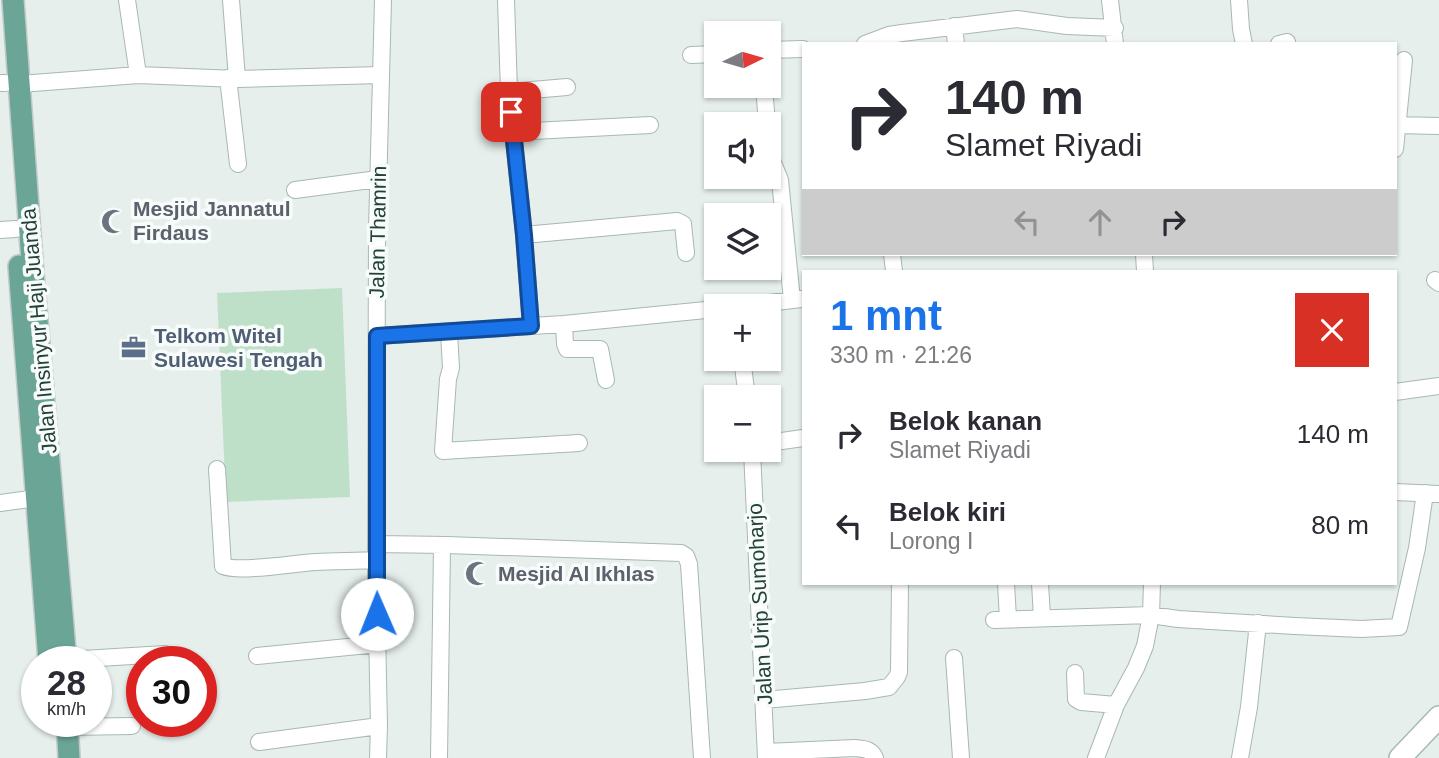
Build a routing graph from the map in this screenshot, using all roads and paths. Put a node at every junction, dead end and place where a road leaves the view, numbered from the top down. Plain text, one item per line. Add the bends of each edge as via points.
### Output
1 (13, 0) edge
2 (127, 0) edge
3 (231, 0) edge
4 (383, 0) edge
5 (506, 0) edge
6 (1110, 0) edge
7 (1238, 0) edge
8 (0, 17) edge
9 (954, 26) junction
10 (1115, 36) edge
11 (870, 42) edge
12 (956, 42) edge
13 (1244, 42) edge
14 (802, 49) edge
15 (781, 50) edge
16 (704, 54) edge
17 (691, 55) dead end
18 (1404, 60) dead end
19 (138, 75) junction
20 (380, 75) junction
21 (232, 79) junction
22 (8, 83) edge
23 (567, 87) dead end
24 (509, 92) junction
25 (1397, 117) edge
26 (650, 125) dead end
27 (1397, 125) edge
28 (1439, 126) edge
29 (513, 132) junction
30 (238, 164) dead end
31 (378, 179) junction
32 (781, 187) edge
33 (295, 190) dead end
34 (8, 229) edge
35 (524, 235) junction
36 (686, 253) dead end
37 (798, 299) edge
38 (704, 310) edge
39 (564, 324) junction
40 (531, 326) junction
41 (449, 332) junction
42 (377, 336) junction
43 (606, 380) dead end
44 (1439, 386) edge
45 (1397, 392) edge
46 (802, 438) edge
47 (781, 441) edge
48 (579, 443) dead end
49 (753, 462) edge
50 (216, 469) dead end
51 (1397, 492) edge
52 (1432, 494) edge
53 (37, 498) junction
54 (0, 503) edge
55 (446, 545) junction
56 (377, 552) junction
57 (900, 585) edge
58 (1006, 585) edge
59 (1040, 585) edge
60 (1152, 585) edge
61 (1151, 615) junction
62 (1042, 618) junction
63 (1258, 623) junction
64 (378, 644) junction
65 (58, 646) edge
66 (60, 646) edge
67 (257, 656) dead end
68 (954, 659) dead end
69 (1074, 673) dead end
70 (764, 701) junction
71 (1116, 705) junction
72 (1439, 718) edge
73 (379, 726) junction
74 (60, 737) edge
75 (65, 737) edge
76 (259, 742) dead end
77 (766, 755) edge
78 (55, 758) edge
79 (69, 758) edge
80 (378, 758) edge
81 (439, 758) edge
82 (702, 758) edge
83 (875, 758) edge
84 (961, 758) edge
85 (1096, 758) edge
86 (1240, 758) edge
87 (1400, 758) edge

1 - 22 main road, Jalan Insinyur Haji Juanda
2 - 19 street
3 - 21 street
4 - 20 street, Jalan Thamrin
5 - 24 street
6 - 10 street
7 - 13 street
8 - 22 main road, Jalan Insinyur Haji Juanda
9 - 10 street via 1017,19
9 - 11 street
9 - 12 street
14 - 15 street
16 - 17 street
18 - 25 street
19 - 21 street
19 - 22 street
20 - 21 street
20 - 31 street, Jalan Thamrin
21 - 30 street
22 - 34 main road, Jalan Insinyur Haji Juanda
22 - 66 main road, Jalan Insinyur Haji Juanda via 32,261
23 - 24 street
24 - 29 street
26 - 29 street
27 - 28 street
29 - 35 street
31 - 33 street
31 - 42 street, Jalan Thamrin
32 - 37 street
34 - 53 main road, Jalan Insinyur Haji Juanda
35 - 36 street via 677,221 685,230
35 - 40 street
38 - 39 street
39 - 40 street
39 - 43 street via 567,349 600,349
40 - 41 street
41 - 42 street
41 - 48 street via 451,368 443,451
42 - 56 street, Jalan Thamrin
44 - 45 street
46 - 47 street
49 - 70 street, Jalan Urip Sumoharjo
50 - 56 street via 223,566 228,569
51 - 52 street
52 - 63 street via 1399,627
53 - 54 street
53 - 65 main road, Jalan Insinyur Haji Juanda via 44,579
55 - 56 street
55 - 81 street via 442,547
55 - 82 street via 686,556
56 - 64 street, Jalan Thamrin
57 - 70 street via 899,672 889,687
58 - 62 street via 1001,619
59 - 62 street
60 - 61 street
61 - 62 street
61 - 63 street
61 - 71 street via 1145,646
63 - 86 street
64 - 67 street
64 - 73 street, Jalan Thamrin
68 - 84 street
69 - 71 street via 1076,699
70 - 77 street, Jalan Urip Sumoharjo
71 - 85 street
72 - 87 street
73 - 76 street
73 - 80 street, Jalan Thamrin
74 - 78 main road
75 - 79 main road
77 - 83 street via 855,748 867,749

